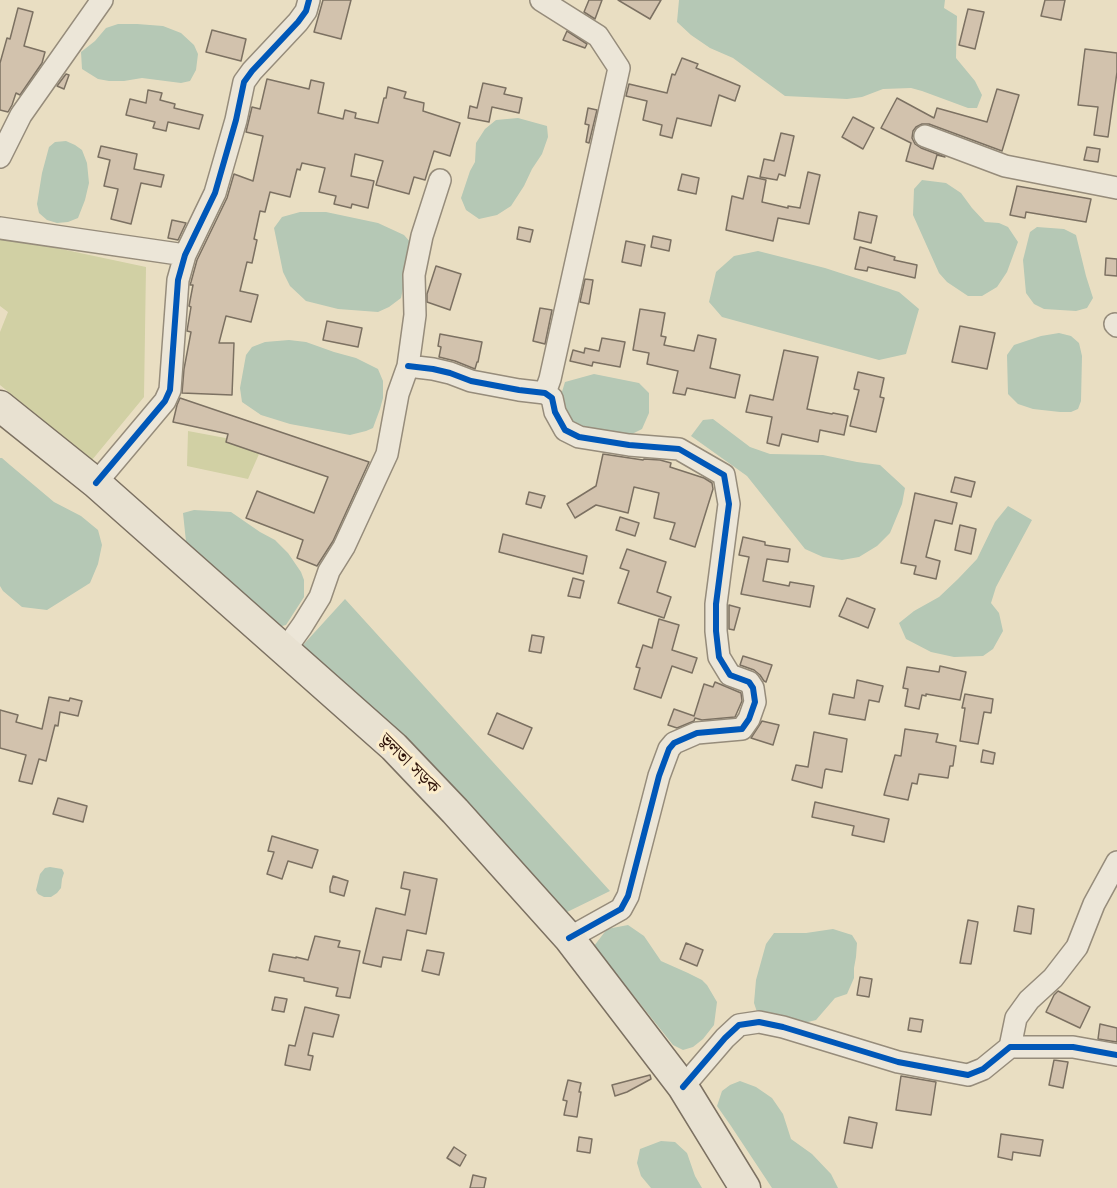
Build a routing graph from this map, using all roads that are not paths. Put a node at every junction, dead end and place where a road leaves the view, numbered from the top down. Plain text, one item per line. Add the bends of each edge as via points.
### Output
1 (102, 0) edge
2 (309, 0) edge
3 (541, 0) edge
4 (925, 136) dead end
5 (0, 157) edge
6 (440, 180) dead end
7 (1117, 188) edge
8 (0, 228) edge
9 (185, 255) junction
10 (408, 366) junction
11 (544, 393) junction
12 (2, 413) edge
13 (96, 483) junction
14 (284, 651) junction
15 (1117, 862) edge
16 (569, 938) junction
17 (1010, 1047) junction
18 (1117, 1055) edge
19 (683, 1087) junction
20 (745, 1188) edge

1 - 5 street via 21,115
2 - 9 street via 298,22 244,82 215,193
3 - 11 street via 598,36 619,68
4 - 7 street via 1005,165
6 - 10 street via 414,275
8 - 9 street
9 - 13 street via 178,280 170,390
10 - 11 street
10 - 14 street via 398,394 387,454 320,597
11 - 16 street via 552,398 565,430 579,437 679,449 724,475 729,504 716,604 719,657 730,675 749,682 755,702 742,729 697,733 669,749 658,776 628,896 621,909
12 - 13 highway, ভুলতা সড়ক
13 - 14 highway, ভুলতা সড়ক
14 - 16 highway, ভুলতা সড়ক via 394,747
15 - 17 street via 1077,947 1016,1018
16 - 19 highway, ভুলতা সড়ক
17 - 18 street via 1072,1047
17 - 19 street via 983,1070 968,1075 898,1062 759,1022 739,1025
19 - 20 highway, ভুলতা সড়ক

